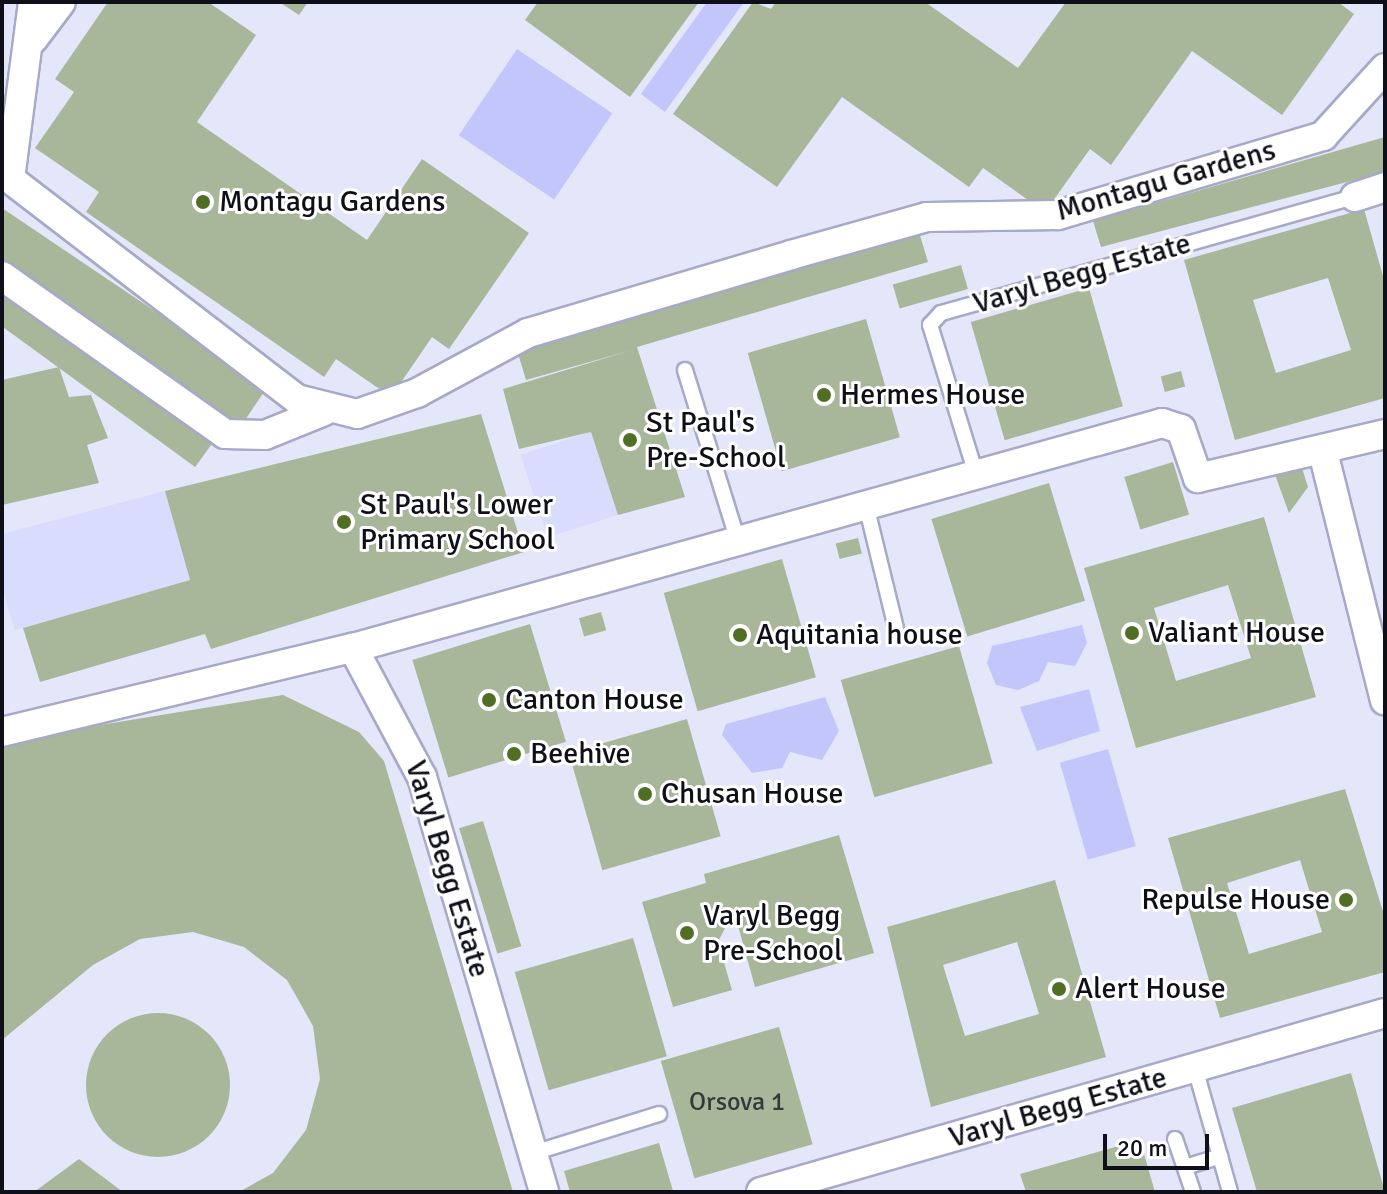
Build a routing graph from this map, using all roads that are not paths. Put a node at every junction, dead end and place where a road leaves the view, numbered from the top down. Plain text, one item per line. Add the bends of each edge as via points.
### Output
1 (33, 2) edge
2 (61, 2) edge
3 (33, 39) junction
4 (1385, 68) edge
5 (4, 170) edge
6 (1385, 187) edge
7 (1355, 197) joint
8 (2, 276) edge
9 (685, 370) dead end
10 (324, 411) junction
11 (1385, 434) edge
12 (1323, 452) junction
13 (975, 471) junction
14 (865, 501) junction
15 (737, 538) junction
16 (896, 628) dead end
17 (353, 648) junction
18 (1381, 667) edge
19 (1385, 700) edge
20 (2, 732) edge
21 (1384, 1010) edge
22 (1195, 1068) junction
23 (659, 1114) dead end
24 (1175, 1139) dead end
25 (533, 1153) junction
26 (1220, 1156) junction
27 (1185, 1167) junction
28 (544, 1192) edge
29 (761, 1192) edge
30 (1193, 1192) edge
31 (1230, 1192) edge

1 - 3 street
2 - 3 street
3 - 5 street
4 - 10 street, Montagu Gardens via 1323,136 1058,215 927,217 528,333 388,406
5 - 10 street via 28,199 297,399
6 - 7 street, Varyl Begg Estate
7 - 13 lane, Varyl Begg Estate via 941,313 930,325
8 - 10 street via 225,434 265,435
9 - 15 lane
11 - 12 street
12 - 13 street via 1198,478 1183,434 1168,423
12 - 18 street
13 - 14 street
14 - 15 street
14 - 16 lane
15 - 17 street
17 - 20 street
17 - 25 street, Varyl Begg Estate via 422,777
18 - 19 street
21 - 22 street, Varyl Begg Estate
22 - 26 lane
22 - 29 street, Varyl Begg Estate
23 - 25 lane
24 - 27 lane
25 - 28 street, Varyl Begg Estate
26 - 27 lane
26 - 31 lane
27 - 30 lane

